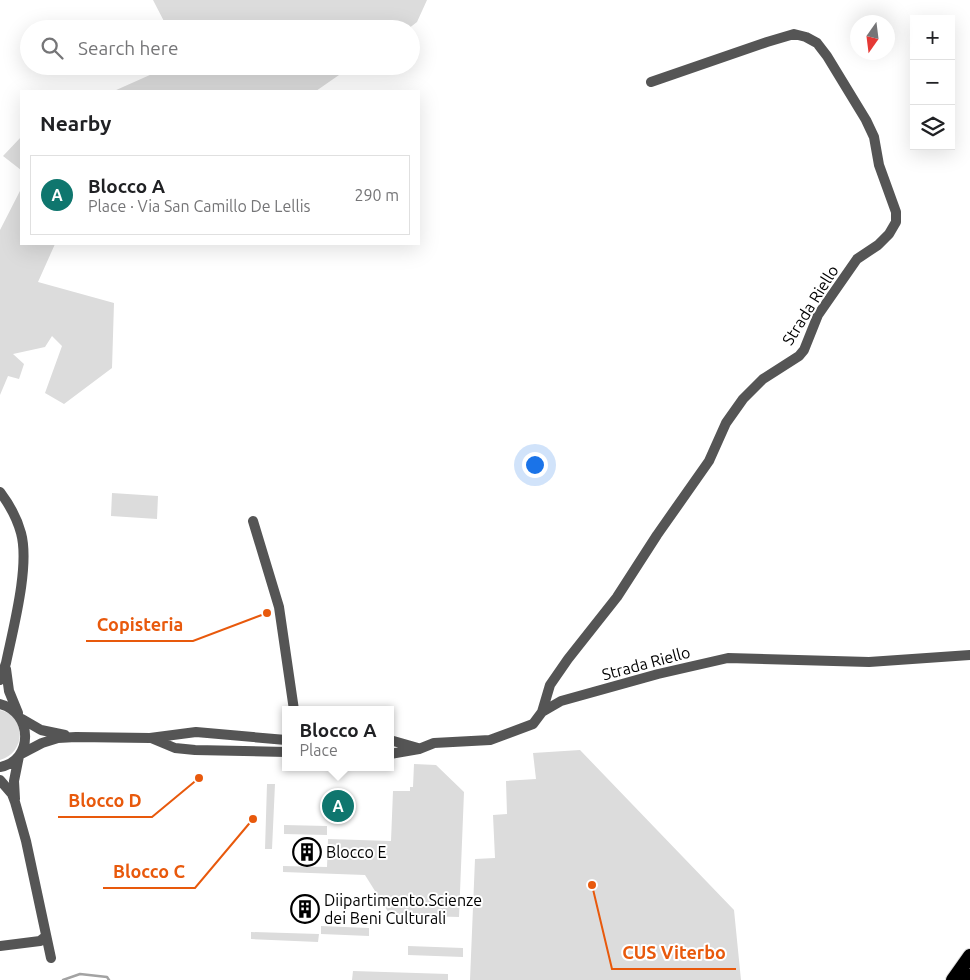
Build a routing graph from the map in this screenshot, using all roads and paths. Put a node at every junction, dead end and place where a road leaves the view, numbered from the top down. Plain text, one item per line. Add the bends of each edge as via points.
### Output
1 (650, 82) dead end
2 (0, 492) edge
3 (253, 521) dead end
4 (970, 655) edge
5 (6, 663) junction
6 (0, 680) edge
7 (0, 704) edge
8 (293, 706) edge
9 (541, 713) junction
10 (20, 717) junction
11 (76, 737) junction
12 (150, 738) junction
13 (282, 740) edge
14 (394, 741) edge
15 (419, 749) junction
16 (282, 752) edge
17 (394, 753) edge
18 (20, 755) junction
19 (0, 767) edge
20 (0, 780) edge
21 (15, 802) junction
22 (45, 937) junction
23 (0, 946) edge
24 (970, 956) edge
25 (51, 958) dead end
26 (970, 976) edge
27 (953, 980) edge
28 (967, 980) edge

1 - 9 street, Strada Riello via 794,34 817,43 874,138 879,165 896,212 896,222 878,245 857,259 818,315 804,350 763,379 743,399 726,423 709,461 617,597 550,685
2 - 5 street via 22,534 24,558
3 - 8 street via 279,607
4 - 9 street, Strada Riello via 869,662 728,658 561,701
5 - 6 street
5 - 10 street via 9,691
7 - 10 street
9 - 15 street via 533,724 490,740 434,743
10 - 11 street via 50,732
10 - 18 street via 26,738
11 - 12 street
11 - 18 street via 42,743
12 - 13 street via 196,732
12 - 16 street via 174,748
14 - 15 street
15 - 17 street
18 - 19 street
18 - 21 street via 14,781
20 - 21 street
21 - 22 street
22 - 23 street via 40,941
22 - 25 street
24 - 27 highway
26 - 28 highway

